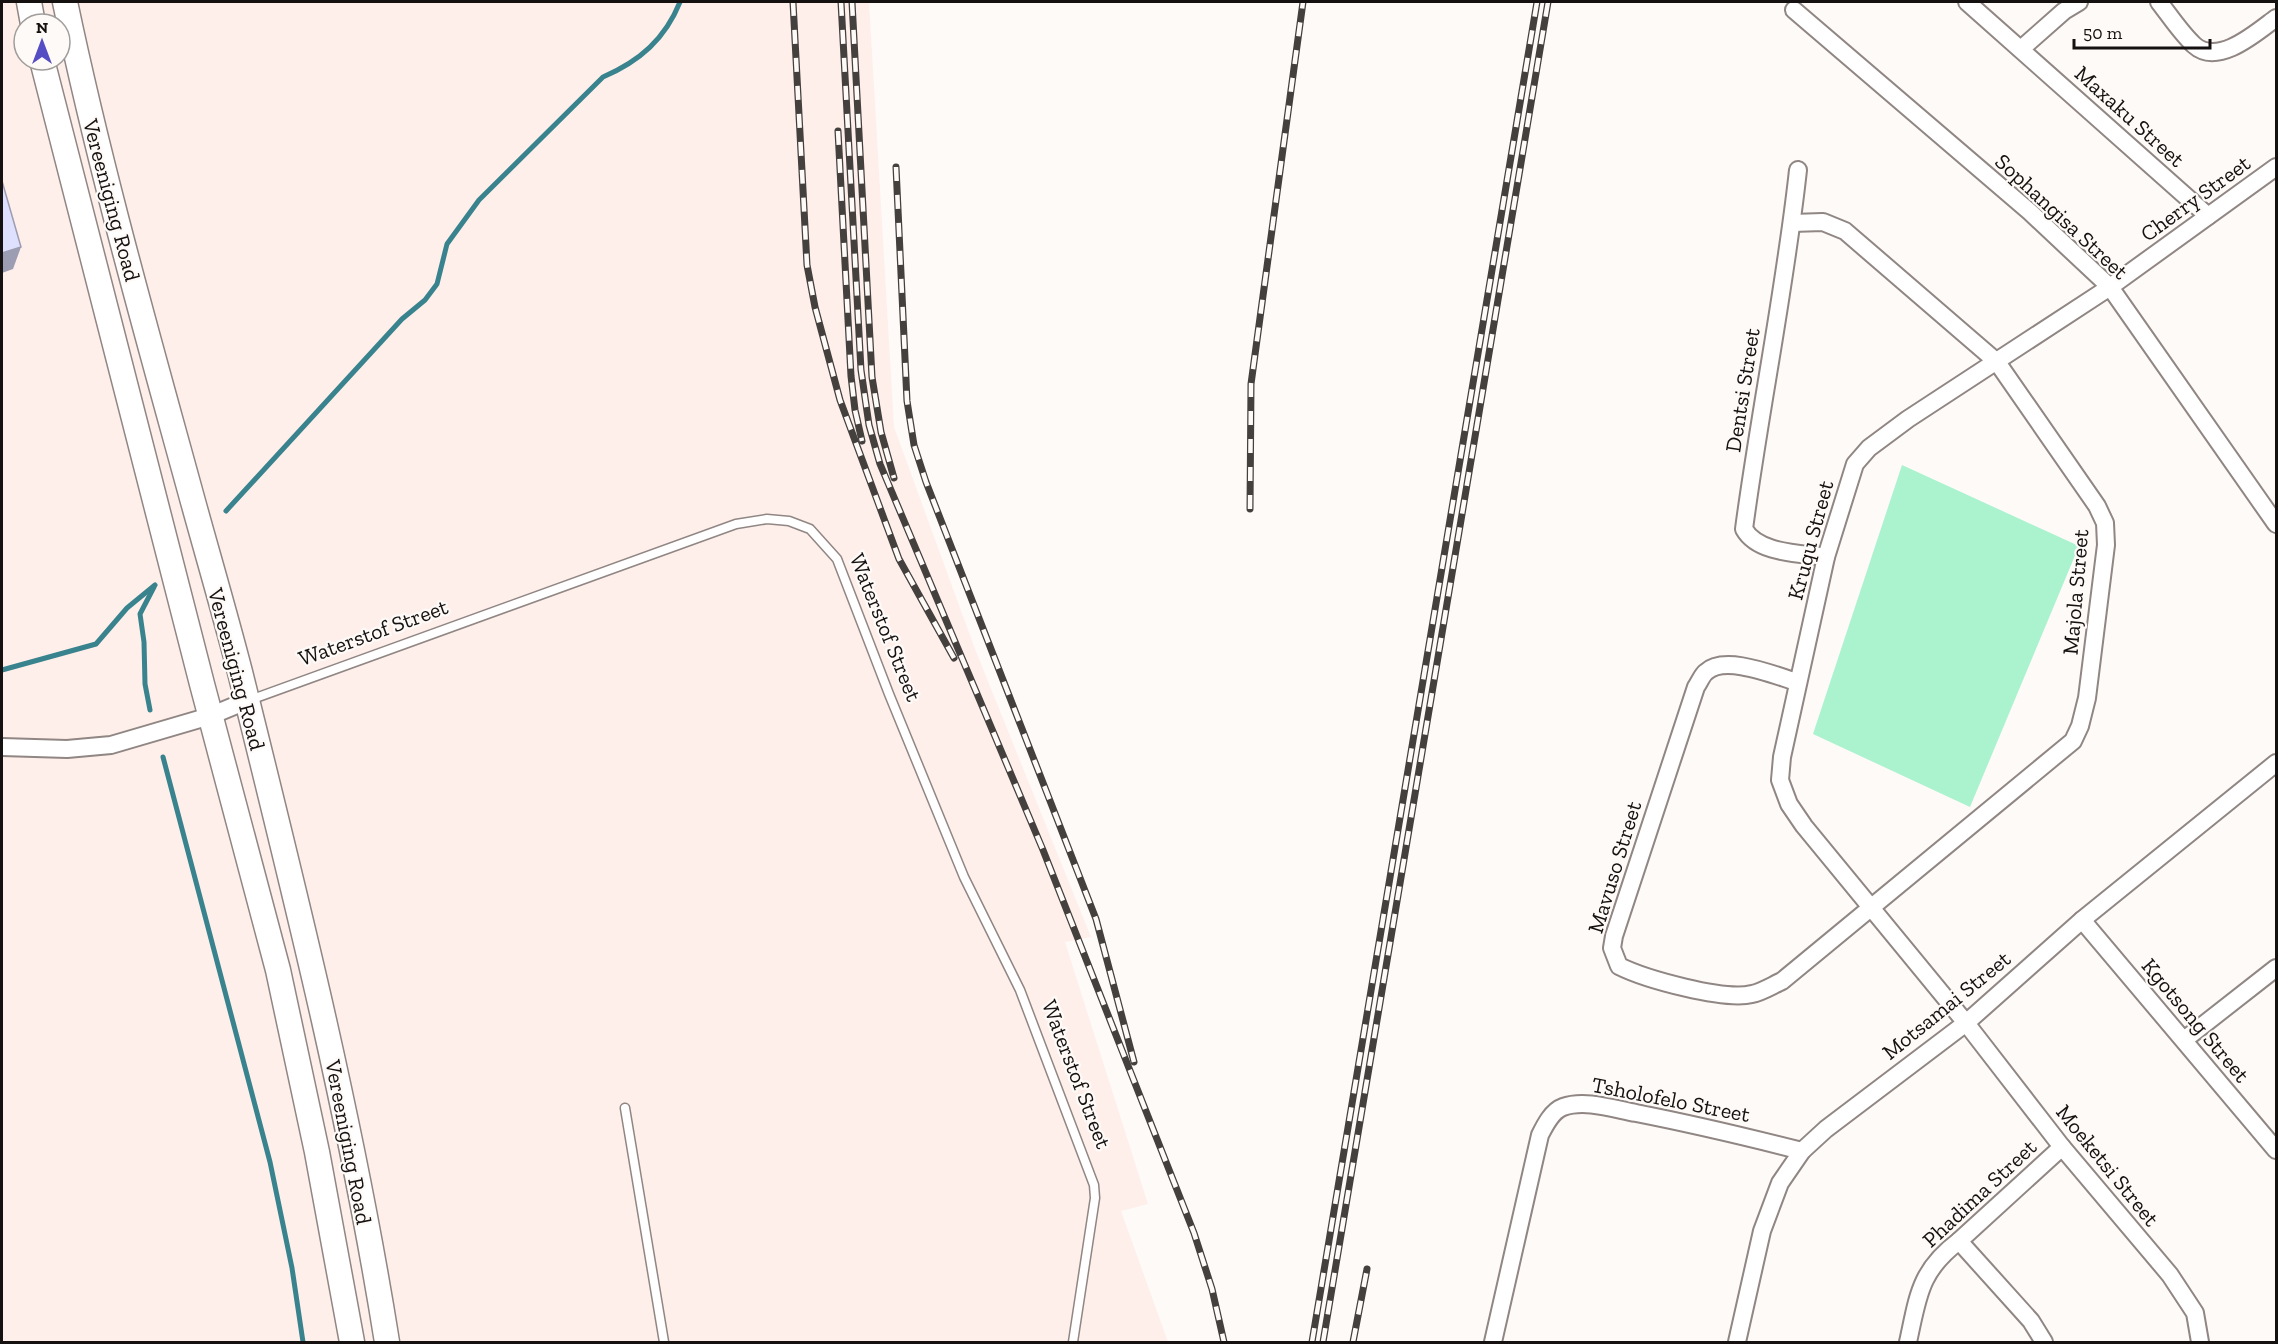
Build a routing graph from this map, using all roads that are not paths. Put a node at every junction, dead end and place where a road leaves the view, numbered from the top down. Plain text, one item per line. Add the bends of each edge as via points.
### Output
1 (64, 2) edge
2 (1967, 2) edge
3 (2079, 2) edge
4 (2158, 2) edge
5 (1794, 10) dead end
6 (2277, 18) edge
7 (2021, 49) junction
8 (45, 72) edge
9 (2277, 167) edge
10 (1798, 170) dead end
11 (2208, 216) junction
12 (1792, 223) junction
13 (2110, 287) junction
14 (1997, 362) junction
15 (2277, 524) edge
16 (1826, 557) junction
17 (1797, 682) junction
18 (246, 701) junction
19 (210, 716) junction
20 (2, 747) edge
21 (2277, 763) edge
22 (1869, 907) junction
23 (2082, 920) junction
24 (2277, 968) edge
25 (1966, 1023) junction
26 (2184, 1040) junction
27 (625, 1108) dead end
28 (2062, 1146) junction
29 (2277, 1150) edge
30 (1802, 1151) junction
31 (1959, 1241) junction
32 (352, 1342) edge
33 (387, 1342) edge
34 (664, 1342) edge
35 (1073, 1342) edge
36 (1493, 1342) edge
37 (1737, 1342) edge
38 (1908, 1342) edge
39 (2044, 1342) edge
40 (2200, 1342) edge

1 - 18 main road, Vereeniging Road via 147,336
2 - 7 street, Maxaku Street
3 - 7 street
4 - 6 street via 2195,47 2206,51 2229,49
5 - 13 street, Sophangisa Street via 2030,212
7 - 11 street, Maxaku Street
8 - 19 main road, Vereeniging Road
9 - 11 street, Cherry Street
10 - 12 street, Dentsi Street
11 - 13 street, Cherry Street
12 - 14 street, Majola Street via 1823,222 1845,231
12 - 16 street, Dentsi Street via 1744,529 1748,537 1765,547
13 - 14 street, Kruqu Street
13 - 15 street, Sophangisa Street
14 - 16 street, Kruqu Street via 1869,448 1855,464
14 - 22 street, Majola Street via 2105,523 2106,545 2087,698 2073,741
16 - 17 street, Kruqu Street
17 - 22 street, Kruqu Street via 1780,780 1789,804
17 - 22 street, Mavuso Street via 1743,666 1725,665 1706,672 1695,687 1614,936 1614,958 1630,972 1680,987 1751,995 1782,981
18 - 19 street, Waterstof Street
18 - 33 main road, Vereeniging Road via 315,977
18 - 35 lane, Waterstof Street via 736,524 767,519 789,521 810,529 837,559 964,878 1020,990 1094,1185
19 - 20 street, Waterstof Street via 111,745 67,749
19 - 32 main road, Vereeniging Road via 278,970
21 - 23 street, Motsamai Street
22 - 25 street, Moeketsi Street
23 - 25 street, Motsamai Street
23 - 26 street, Kgotsong Street
24 - 26 street
25 - 28 street, Moeketsi Street
25 - 30 street, Motsamai Street
26 - 29 street, Kgotsong Street
27 - 34 lane
28 - 31 street, Phadima Street
28 - 40 street, Moeketsi Street via 2170,1275 2195,1313
30 - 36 street, Tsholofelo Street via 1716,1128 1608,1108 1576,1104 1561,1107 1540,1135
30 - 37 street, Motsamai Street via 1780,1183 1762,1231
31 - 38 street, Phadima Street via 1942,1254 1924,1280
31 - 39 street via 2031,1321

